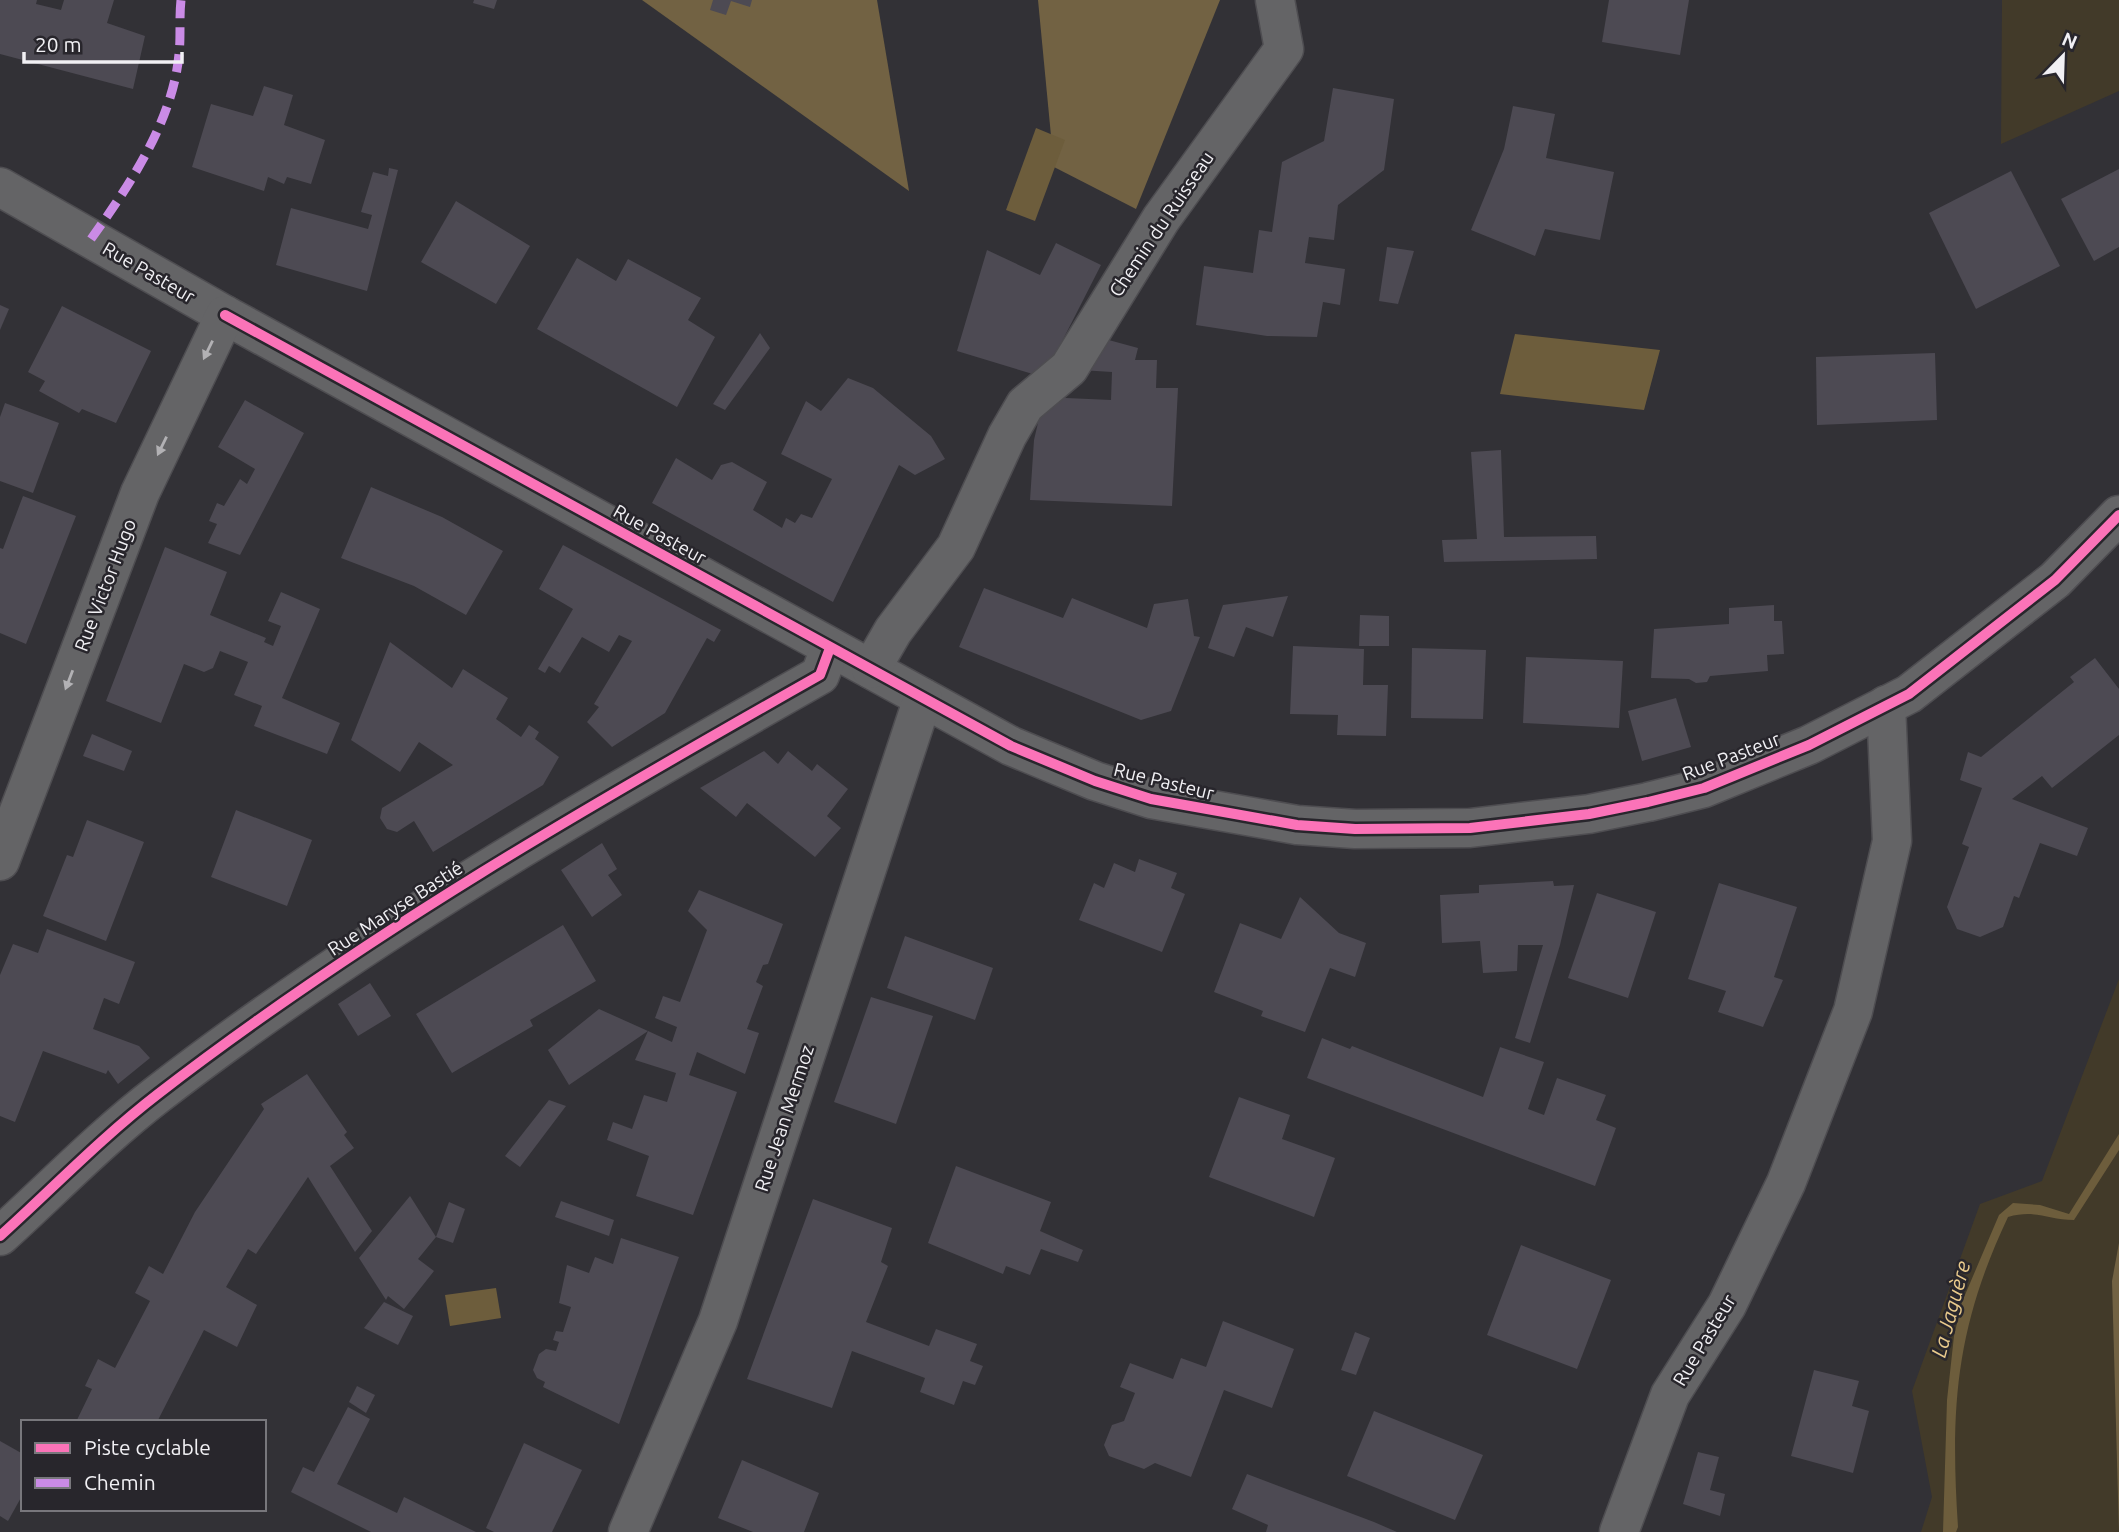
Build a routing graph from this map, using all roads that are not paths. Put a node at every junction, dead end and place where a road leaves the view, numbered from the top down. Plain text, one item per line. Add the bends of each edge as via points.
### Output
1 (1275, 0) edge
2 (0, 187) edge
3 (225, 315) junction
4 (2119, 515) edge
5 (830, 648) junction
6 (871, 669) junction
7 (923, 698) junction
8 (1886, 705) junction
9 (0, 861) edge
10 (0, 1236) edge
11 (628, 1532) edge
12 (1619, 1532) edge

1 - 6 street, Chemin du Ruisseau via 1284,49 1161,219 1069,369 1025,405 956,547 893,631
2 - 3 street, Rue Pasteur
3 - 5 street, Rue Pasteur
3 -> 9 street, Rue Victor Hugo via 140,493
4 - 8 street, Rue Pasteur via 2055,580 1909,694
5 - 6 street, Rue Pasteur
5 - 10 street, Rue Maryse Bastié via 820,675 542,832 344,961 157,1095
6 - 7 street, Rue Pasteur
7 - 8 street, Rue Pasteur via 1011,746 1151,799 1240,817 1355,829 1470,828 1648,802 1704,788 1809,745
7 - 11 street, Rue Jean Mermoz via 718,1321
8 - 12 street, Rue Pasteur via 1892,841 1853,1011 1786,1183 1727,1305 1670,1395

